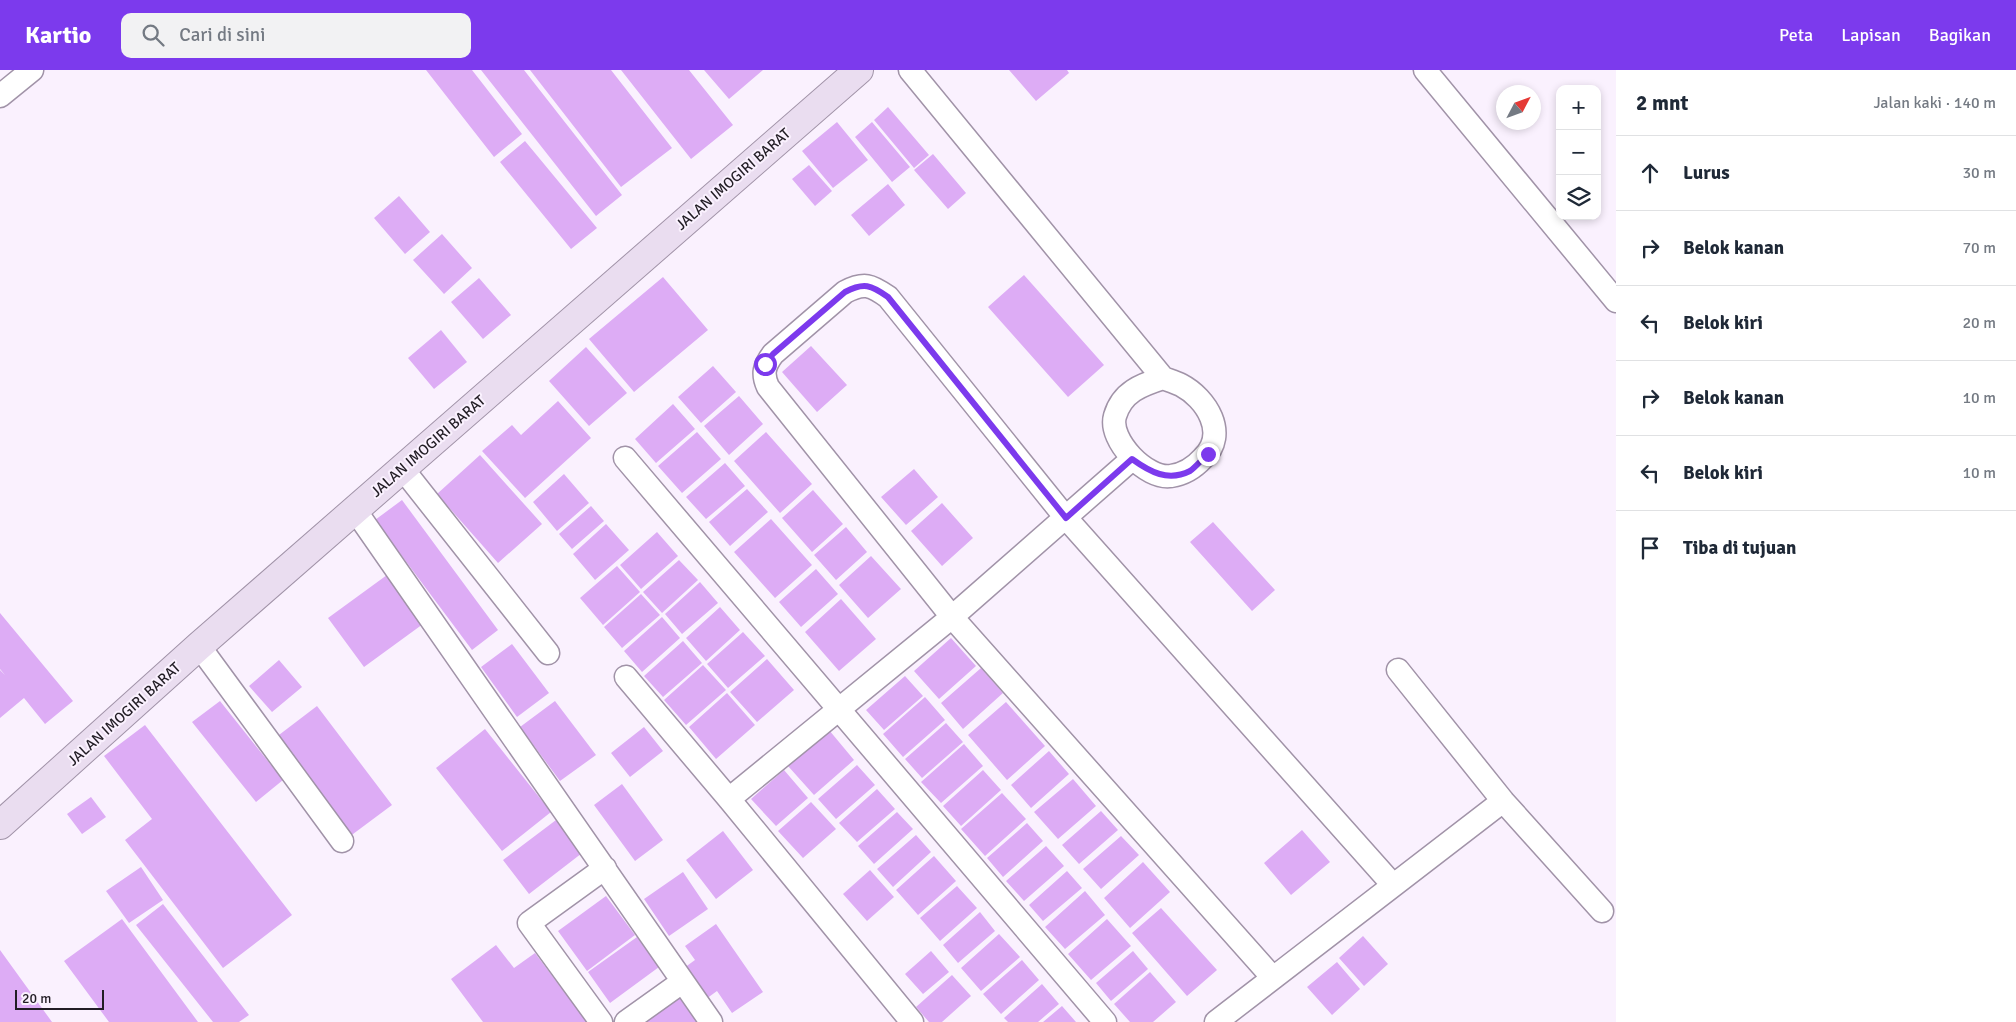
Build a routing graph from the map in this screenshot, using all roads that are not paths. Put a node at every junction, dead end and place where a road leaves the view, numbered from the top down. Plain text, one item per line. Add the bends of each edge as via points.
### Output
1 (32, 70) edge
2 (858, 70) edge
3 (910, 70) edge
4 (1425, 70) edge
5 (0, 96) edge
6 (1616, 300) edge
7 (1163, 378) junction
8 (626, 458) dead end
9 (1132, 459) junction
10 (402, 468) junction
11 (355, 510) junction
12 (1066, 518) junction
13 (952, 617) junction
14 (199, 646) junction
15 (548, 653) dead end
16 (1398, 670) dead end
17 (626, 677) dead end
18 (839, 709) junction
19 (729, 799) junction
20 (1502, 801) junction
21 (0, 825) edge
22 (342, 841) dead end
23 (605, 868) junction
24 (1393, 885) junction
25 (1602, 911) dead end
26 (1272, 978) junction
27 (682, 982) junction
28 (601, 1022) edge
29 (626, 1022) edge
30 (711, 1022) edge
31 (912, 1022) edge
32 (1105, 1022) edge
33 (1216, 1022) edge

1 - 5 street
2 - 10 main road, JALAN IMOGIRI BARAT
3 - 7 street
4 - 6 street
7 - 9 street via 1141,385 1126,396 1114,418 1116,434
7 - 9 street via 1196,395 1210,413 1216,435 1208,454 1184,473 1169,477 1149,472
8 - 18 street
9 - 12 street
10 - 11 main road, JALAN IMOGIRI BARAT
10 - 15 street
11 - 14 main road, JALAN IMOGIRI BARAT
11 - 23 street
12 - 13 street
12 - 13 street via 888,297 874,287 859,285 845,292 773,354 765,364 763,377 768,387
12 - 24 street
13 - 18 street
13 - 26 street
14 - 21 main road, JALAN IMOGIRI BARAT
14 - 22 street
16 - 20 street
17 - 19 street
18 - 19 street
18 - 32 street
19 - 31 street
20 - 24 street
20 - 25 street
23 - 27 street
23 - 28 street via 529,923
24 - 26 street
26 - 33 street
27 - 29 street
27 - 30 street

